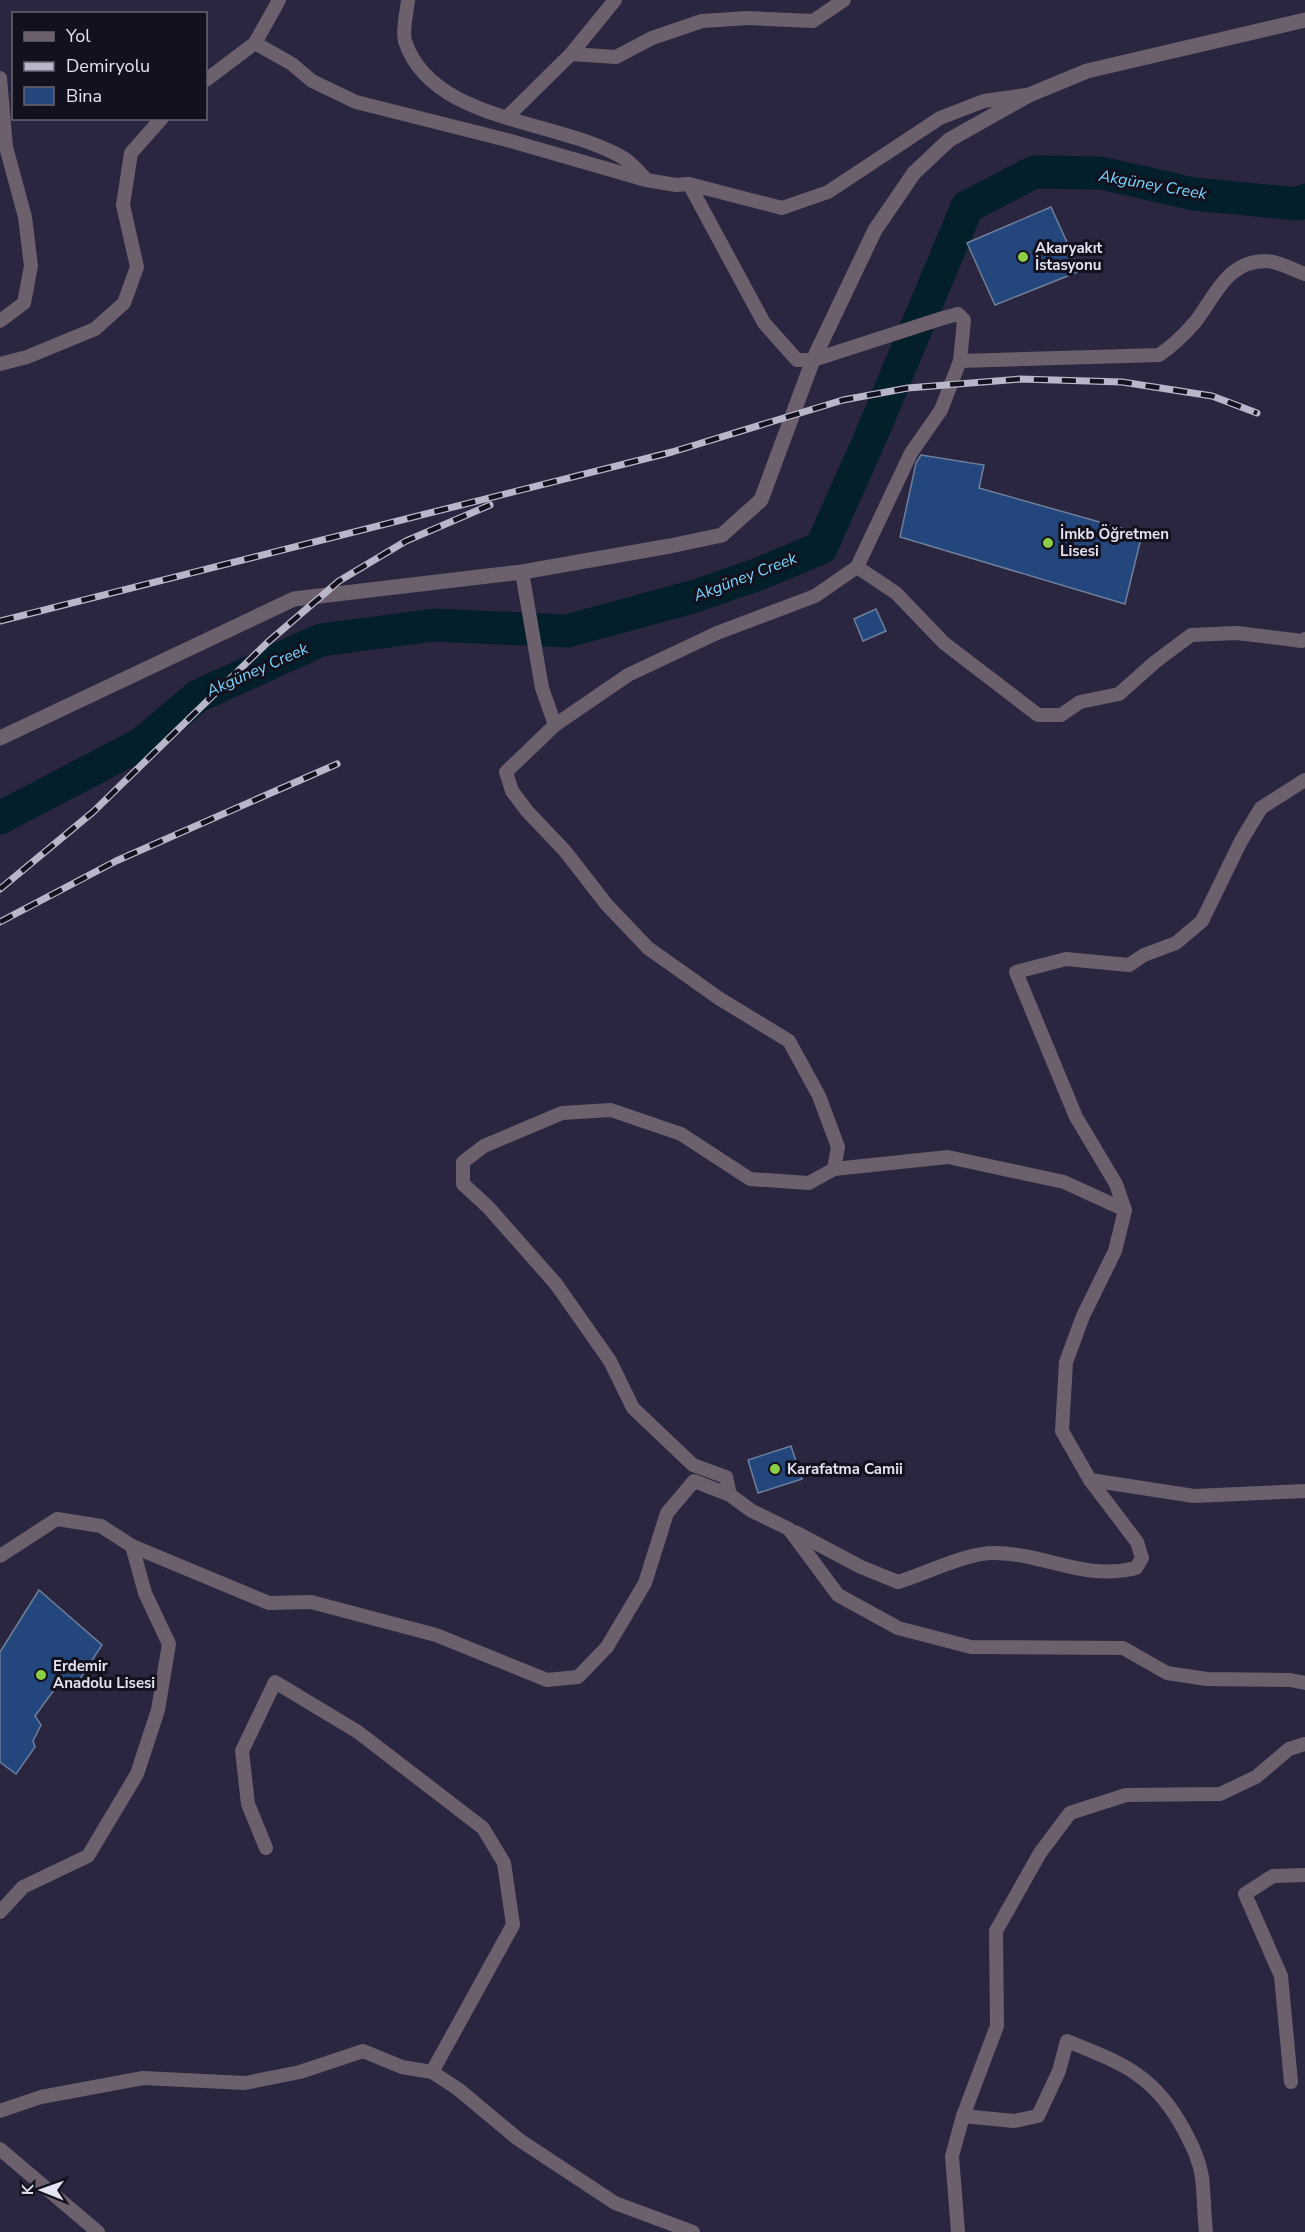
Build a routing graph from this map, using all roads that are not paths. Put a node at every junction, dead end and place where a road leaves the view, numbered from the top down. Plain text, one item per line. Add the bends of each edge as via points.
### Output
1 (279, 0) edge
2 (408, 0) edge
3 (615, 0) edge
4 (844, 0) edge
5 (1305, 20) edge
6 (255, 43) junction
7 (571, 54) junction
8 (0, 78) edge
9 (207, 79) edge
10 (1029, 95) junction
11 (507, 117) junction
12 (160, 120) edge
13 (646, 180) junction
14 (689, 184) junction
15 (1305, 274) edge
16 (0, 321) edge
17 (813, 360) junction
18 (960, 361) junction
19 (0, 364) edge
20 (857, 567) junction
21 (522, 572) junction
22 (1305, 639) edge
23 (555, 725) junction
24 (0, 738) edge
25 (1305, 780) edge
26 (834, 1169) junction
27 (1125, 1210) junction
28 (1090, 1480) junction
29 (1305, 1491) edge
30 (730, 1495) junction
31 (789, 1529) junction
32 (132, 1546) junction
33 (0, 1556) edge
34 (1305, 1683) edge
35 (1305, 1744) edge
36 (266, 1848) dead end
37 (1305, 1875) edge
38 (0, 1912) edge
39 (432, 2072) junction
40 (1291, 2082) dead end
41 (0, 2111) edge
42 (963, 2116) junction
43 (0, 2149) edge
44 (98, 2232) edge
45 (693, 2232) edge
46 (958, 2232) edge
47 (1206, 2232) edge

1 - 6 street
2 - 11 street via 404,40 424,76 462,101
3 - 7 street
4 - 7 street via 813,21 702,21 652,38 616,57
5 - 10 street via 1087,71
6 - 9 street
6 - 13 street via 292,64 312,81 356,102
7 - 11 street
8 - 16 street via 6,147 25,217 31,266 24,303
10 - 14 street via 984,101 940,118 828,192 782,208
10 - 17 street via 949,140 914,173 875,230
11 - 13 street via 578,138 626,159
12 - 19 street via 131,153 123,205 136,267 124,303 95,329
13 - 14 street
14 - 17 street via 764,323 797,360
15 - 18 street via 1267,261 1241,265 1220,283 1175,344 1159,355
17 - 18 street via 958,314 964,320
17 - 21 street via 761,500 722,535
18 - 20 street via 941,410 911,453
20 - 22 street via 896,592 944,643 1038,716 1061,715 1080,702 1119,694 1191,635 1237,633
20 - 23 street via 815,596 717,633 628,675
21 - 23 street via 534,652
21 - 24 street via 294,599
23 - 26 street via 506,772 512,791 648,948 789,1041 819,1096 838,1147
25 - 27 street via 1261,808 1202,921 1176,943 1129,965 1066,959 1016,972 1076,1117 1116,1184
26 - 27 street via 948,1157 1064,1182
26 - 30 street via 809,1183 750,1179 681,1134 610,1110 562,1113 484,1146 463,1162 463,1184 556,1284 610,1361 633,1408 693,1466 726,1478
27 - 28 street via 1115,1251 1083,1316 1066,1362 1062,1431
28 - 29 street via 1194,1496
28 - 31 street via 1137,1542 1142,1558 1137,1568 1115,1573 1087,1572 1042,1559 994,1552 964,1558 898,1582
30 - 31 street
30 - 32 street via 694,1481 667,1513 645,1582 607,1647 578,1677 547,1680 436,1635 311,1602 269,1603
31 - 34 street via 838,1595 898,1628 971,1647 1123,1648 1167,1673 1207,1679
32 - 33 street via 102,1526 57,1519
32 - 38 street via 145,1593 169,1644 158,1710 137,1774 88,1856 23,1887
35 - 42 street via 1289,1749 1256,1776 1220,1794 1126,1795 1070,1813 1040,1852 996,1931 997,2026
36 - 39 street via 248,1804 242,1751 274,1682 358,1732 483,1828 504,1863 513,1924
37 - 40 street via 1273,1876 1245,1894 1281,1976
39 - 41 street via 402,2067 363,2051 300,2072 245,2083 143,2078 41,2097
39 - 45 street via 518,2139 615,2203
42 - 46 street via 952,2156
42 - 47 street via 1014,2121 1038,2116 1059,2071 1067,2041 1134,2070 1160,2091 1198,2160
43 - 44 street

